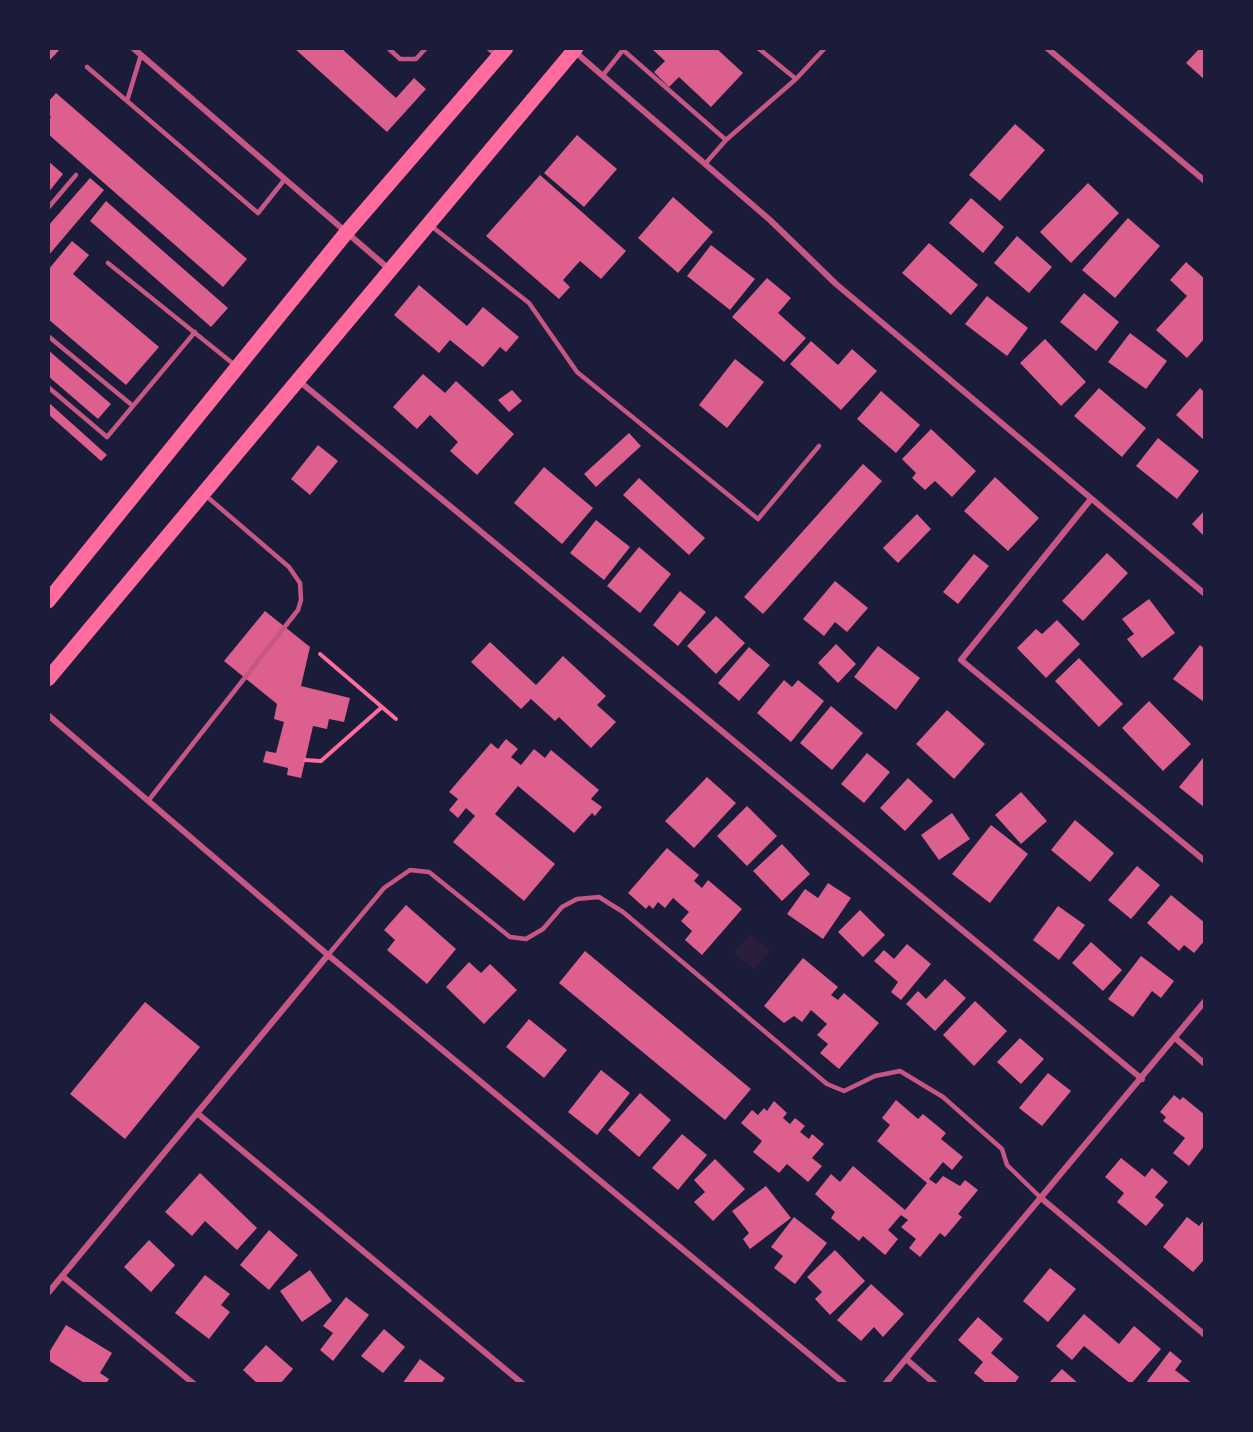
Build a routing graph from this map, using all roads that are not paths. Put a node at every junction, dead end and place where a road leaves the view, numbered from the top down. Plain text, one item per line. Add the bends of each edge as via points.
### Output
1 (133, 48) edge
2 (388, 48) edge
3 (426, 48) edge
4 (758, 48) edge
5 (825, 48) edge
6 (1047, 48) edge
7 (575, 49) edge
8 (497, 51) edge
9 (141, 55) junction
10 (87, 67) dead end
11 (603, 75) junction
12 (796, 79) junction
13 (127, 101) junction
14 (726, 140) junction
15 (705, 164) junction
16 (76, 175) dead end
17 (285, 179) junction
18 (1205, 181) edge
19 (48, 208) edge
20 (428, 224) junction
21 (346, 233) junction
22 (108, 263) dead end
23 (389, 270) junction
24 (195, 332) junction
25 (48, 336) edge
26 (238, 367) junction
27 (298, 381) junction
28 (48, 387) edge
29 (133, 406) junction
30 (819, 446) dead end
31 (203, 494) junction
32 (1091, 499) junction
33 (1205, 594) edge
34 (48, 601) edge
35 (48, 679) edge
36 (48, 715) edge
37 (148, 801) junction
38 (1205, 861) edge
39 (328, 955) junction
40 (1205, 1001) edge
41 (1175, 1038) junction
42 (1205, 1064) edge
43 (1142, 1079) junction
44 (197, 1113) junction
45 (1041, 1198) junction
46 (62, 1276) junction
47 (48, 1293) edge
48 (1205, 1335) edge
49 (906, 1359) junction
50 (194, 1384) edge
51 (523, 1384) edge
52 (845, 1384) edge
53 (885, 1384) edge
54 (935, 1384) edge

1 - 9 street
2 - 3 lane via 400,59 416,59
4 - 12 lane
5 - 12 lane
6 - 18 street
7 - 11 street
7 - 20 main road
8 - 21 main road
9 - 13 lane
9 - 17 street
10 - 13 lane
11 - 14 lane via 623,50
11 - 15 street
12 - 14 lane
13 - 17 lane via 258,213
14 - 15 lane
15 - 32 street via 836,284
16 - 19 lane
17 - 21 street
20 - 23 main road
20 - 30 lane via 529,303 577,372 758,519
21 - 23 street
21 - 26 main road
22 - 24 lane
23 - 27 main road
24 - 26 lane
24 - 29 lane
25 - 29 lane
26 - 34 main road
27 - 31 main road
27 - 43 street
28 - 29 lane via 107,437
31 - 35 main road
31 - 37 lane via 289,567 300,583 302,600 292,618
32 - 33 street
32 - 38 street via 961,660
36 - 37 street
37 - 39 street
39 - 44 street
39 - 45 lane via 384,888 410,870 429,872 510,937 526,939 543,929 562,907 577,899 599,897 622,912 826,1084 844,1091 875,1076 900,1071 943,1097 1002,1149 1007,1165
39 - 52 street
40 - 41 street
41 - 42 street
41 - 43 street
43 - 45 street
44 - 46 street
44 - 51 street
45 - 48 street
45 - 49 street
46 - 47 street
46 - 50 street
49 - 53 street
49 - 54 street

